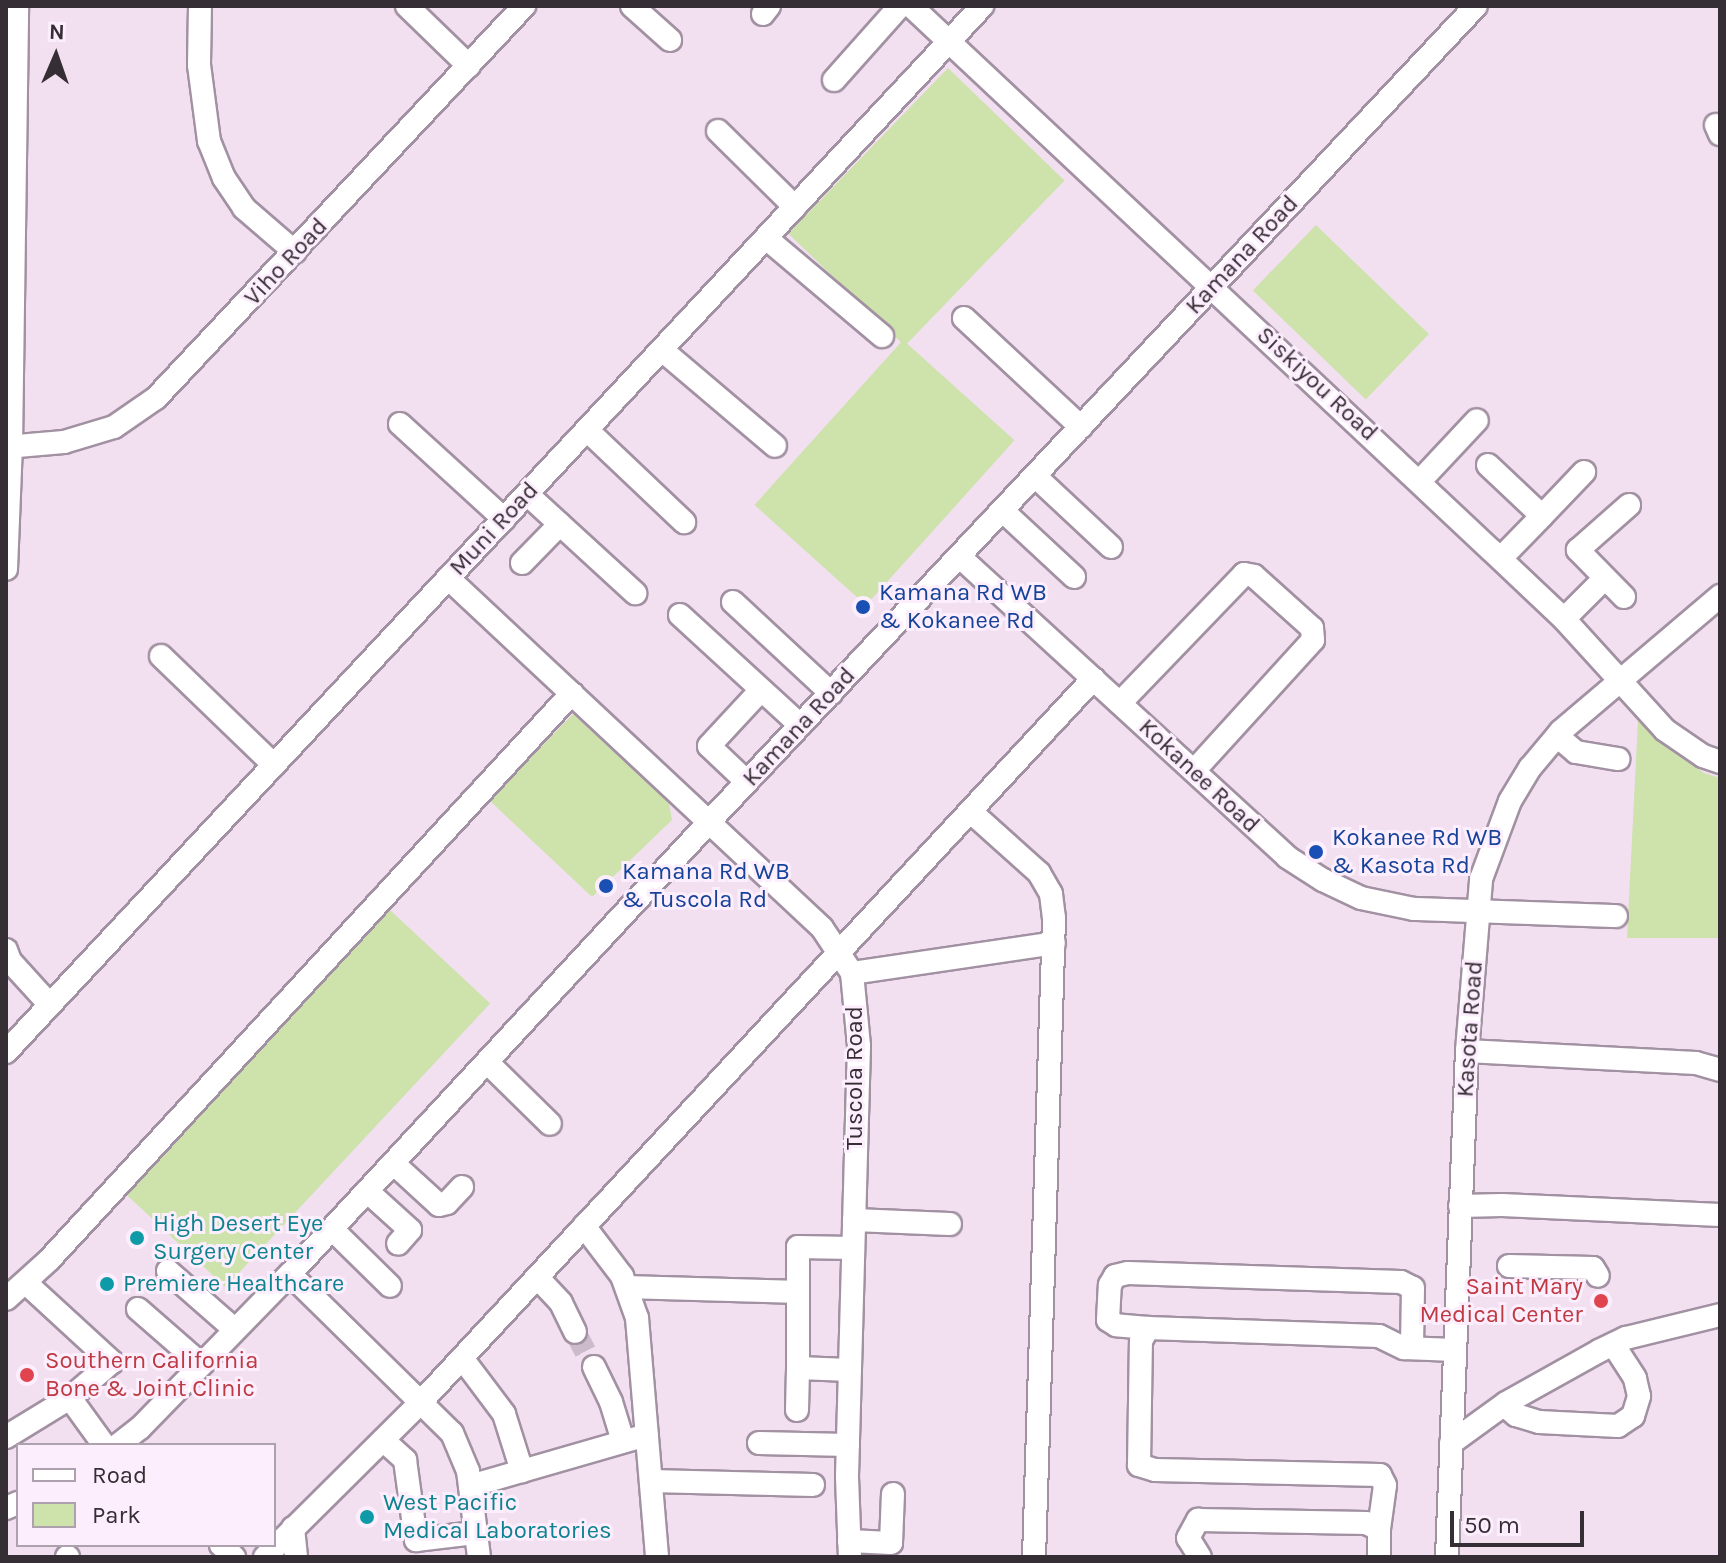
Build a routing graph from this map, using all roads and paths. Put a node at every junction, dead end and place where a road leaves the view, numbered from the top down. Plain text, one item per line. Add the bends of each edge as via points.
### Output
1 (17, 6) edge
2 (200, 6) edge
3 (407, 6) edge
4 (524, 6) edge
5 (632, 6) edge
6 (900, 6) edge
7 (911, 6) edge
8 (982, 6) edge
9 (1476, 6) edge
10 (670, 40) dead end
11 (949, 42) junction
12 (469, 66) junction
13 (834, 80) dead end
14 (718, 131) dead end
15 (795, 207) junction
16 (766, 238) junction
17 (295, 252) junction
18 (1213, 286) junction
19 (964, 318) dead end
20 (882, 336) dead end
21 (662, 350) junction
22 (1477, 420) dead end
23 (400, 424) dead end
24 (1081, 427) junction
25 (587, 430) junction
26 (775, 446) dead end
27 (9, 447) edge
28 (1488, 465) dead end
29 (1584, 472) dead end
30 (1035, 476) junction
31 (1420, 481) junction
32 (527, 494) junction
33 (1629, 505) dead end
34 (1003, 511) junction
35 (1542, 516) junction
36 (504, 519) junction
37 (684, 522) dead end
38 (560, 524) junction
39 (1111, 547) dead end
40 (960, 557) junction
41 (1501, 558) junction
42 (522, 563) dead end
43 (6, 569) edge
44 (1074, 577) dead end
45 (448, 578) junction
46 (1605, 578) junction
47 (635, 593) dead end
48 (1720, 596) edge
49 (1624, 597) dead end
50 (733, 602) dead end
51 (680, 615) dead end
52 (1564, 619) junction
53 (161, 656) dead end
54 (1093, 679) junction
55 (1622, 680) junction
56 (761, 690) junction
57 (572, 693) junction
58 (831, 693) junction
59 (1120, 703) junction
60 (800, 725) junction
61 (1557, 736) junction
62 (1618, 759) dead end
63 (1720, 762) edge
64 (274, 765) junction
65 (1194, 771) junction
66 (747, 782) junction
67 (970, 811) junction
68 (710, 821) junction
69 (1479, 912) junction
70 (1616, 916) dead end
71 (1054, 943) junction
72 (6, 950) edge
73 (840, 950) junction
74 (852, 973) junction
75 (50, 1005) junction
76 (1467, 1051) junction
77 (6, 1052) edge
78 (487, 1062) junction
79 (1720, 1070) edge
80 (550, 1124) dead end
81 (393, 1163) junction
82 (462, 1187) dead end
83 (367, 1191) junction
84 (1460, 1206) junction
85 (1720, 1215) edge
86 (854, 1220) junction
87 (950, 1224) dead end
88 (584, 1226) junction
89 (332, 1229) junction
90 (410, 1230) dead end
91 (853, 1248) junction
92 (1509, 1266) dead end
93 (168, 1271) dead end
94 (290, 1274) junction
95 (1598, 1276) dead end
96 (537, 1277) junction
97 (26, 1283) junction
98 (390, 1286) dead end
99 (628, 1287) junction
100 (798, 1292) junction
101 (6, 1299) edge
102 (138, 1309) dead end
103 (1720, 1315) edge
104 (1148, 1328) junction
105 (234, 1329) junction
106 (575, 1332) tunnel mouth
107 (1613, 1344) junction
108 (1412, 1348) junction
109 (1455, 1350) junction
110 (462, 1358) junction
111 (201, 1364) junction
112 (594, 1367) tunnel mouth
113 (798, 1368) junction
114 (850, 1370) junction
115 (70, 1398) junction
116 (422, 1401) junction
117 (1504, 1405) junction
118 (797, 1410) dead end
119 (647, 1435) junction
120 (6, 1437) edge
121 (383, 1440) junction
122 (623, 1441) junction
123 (103, 1443) edge
124 (121, 1443) edge
125 (759, 1443) dead end
126 (1451, 1443) junction
127 (848, 1445) junction
128 (522, 1471) junction
129 (651, 1481) junction
130 (813, 1485) dead end
131 (470, 1486) junction
132 (893, 1494) dead end
133 (293, 1528) junction
134 (1379, 1529) junction
135 (475, 1533) junction
136 (276, 1546) edge
137 (850, 1549) edge
138 (892, 1550) edge
139 (296, 1557) edge
140 (479, 1557) edge
141 (657, 1557) edge
142 (1034, 1557) edge
143 (1200, 1557) edge
144 (1379, 1557) edge
145 (1447, 1557) edge

1 - 27 street
2 - 17 street via 199,65 209,141 244,208
3 - 12 street
4 - 12 street, Viho Road
5 - 10 street
6 - 13 street
7 - 11 street, Siskiyou Road
8 - 11 street, Muni Road
9 - 18 street, Kamana Road
11 - 15 street, Muni Road
11 - 18 street, Siskiyou Road
12 - 17 street, Viho Road
14 - 15 street
15 - 16 street, Muni Road
16 - 20 street
16 - 21 street, Muni Road
17 - 27 street, Viho Road via 156,398 114,427 64,442
18 - 24 street, Kamana Road
18 - 31 street, Siskiyou Road
19 - 24 street
21 - 25 street, Muni Road
21 - 26 street
22 - 31 street
23 - 36 street
24 - 30 street, Kamana Road
25 - 32 street, Muni Road
25 - 37 street
27 - 43 street
28 - 35 street
29 - 35 street
30 - 34 street, Kamana Road
30 - 39 street
31 - 41 street, Siskiyou Road
32 - 36 street, Muni Road
32 - 38 street
33 - 46 street via 1578,550
34 - 40 street, Kamana Road
34 - 44 street
35 - 41 street
36 - 45 street, Muni Road
38 - 42 street
38 - 47 street
40 - 54 street, Kokanee Road
40 - 58 street, Kamana Road
41 - 52 street, Siskiyou Road
45 - 57 street, Tuscola Road
45 - 64 street, Muni Road
46 - 49 street
46 - 52 street
48 - 55 street, Kasota Road
50 - 58 street
51 - 56 street
52 - 55 street, Siskiyou Road
53 - 64 street
54 - 59 street, Kokanee Road
54 - 67 street
55 - 61 street, Kasota Road
55 - 63 street, Siskiyou Road via 1665,730
56 - 60 street
56 - 66 street via 709,746
57 - 68 street, Tuscola Road
57 - 97 street
58 - 60 street, Kamana Road
59 - 65 street, Kokanee Road
59 - 65 street via 1244,574 1254,576 1312,628 1313,640
60 - 66 street, Kamana Road
61 - 62 street via 1576,752
61 - 69 street, Kasota Road via 1530,768 1494,835 1481,879
64 - 75 street, Muni Road
65 - 69 street, Kokanee Road via 1287,857 1323,880 1361,898 1414,909
66 - 68 street, Kamana Road
67 - 71 street via 1027,860 1047,885
67 - 73 street
68 - 73 street, Tuscola Road
68 - 78 street, Kamana Road
69 - 70 street, Kokanee Road
69 - 76 street, Kasota Road
71 - 74 street
71 - 142 street
72 - 75 street
73 - 74 street, Tuscola Road
73 - 88 street
74 - 86 street, Tuscola Road via 859,1046
75 - 77 street, Muni Road
76 - 79 street via 1696,1063
76 - 84 street, Kasota Road
78 - 80 street
78 - 81 street, Kamana Road
81 - 82 street via 439,1205
81 - 83 street, Kamana Road
83 - 89 street, Kamana Road
83 - 90 street
84 - 85 street
84 - 109 street, Kasota Road
86 - 87 street
86 - 91 street, Tuscola Road
88 - 96 street
88 - 99 street
89 - 94 street, Kamana Road
89 - 98 street
91 - 100 street via 798,1247
91 - 114 street, Tuscola Road
92 - 95 street via 1593,1268
93 - 105 street
94 - 105 street, Kamana Road
94 - 116 street
96 - 106 street via 561,1303
96 - 110 street
97 - 101 street
97 - 115 street via 112,1362
99 - 100 street
99 - 119 street via 637,1318
100 - 113 street
102 - 111 street
103 - 107 street
104 - 108 street via 1379,1336
104 - 108 street via 1108,1320 1115,1276 1401,1282 1413,1288
104 - 134 street via 1141,1341 1139,1465 1155,1470 1380,1475 1385,1485
105 - 111 street, Kamana Road
107 - 117 street
107 - 117 street via 1635,1378 1639,1396 1633,1416 1618,1426 1516,1415
108 - 109 street
109 - 126 street, Kasota Road
110 - 116 street
110 - 128 street via 504,1414
111 - 124 street, Kamana Road
112 - 122 street
113 - 114 street
113 - 118 street
114 - 127 street, Tuscola Road
115 - 120 street
115 - 123 street
116 - 121 street
116 - 131 street via 452,1433
117 - 126 street
119 - 122 street
119 - 129 street
121 - 133 street
121 - 135 street via 405,1460 416,1540
122 - 128 street
125 - 127 street
126 - 145 street, Kasota Road
127 - 137 street, Tuscola Road
128 - 131 street
129 - 130 street
129 - 141 street
131 - 135 street
132 - 138 street
133 - 136 street
133 - 139 street
134 - 143 street via 1366,1523 1198,1520 1188,1538
134 - 144 street
135 - 140 street
137 - 138 street

